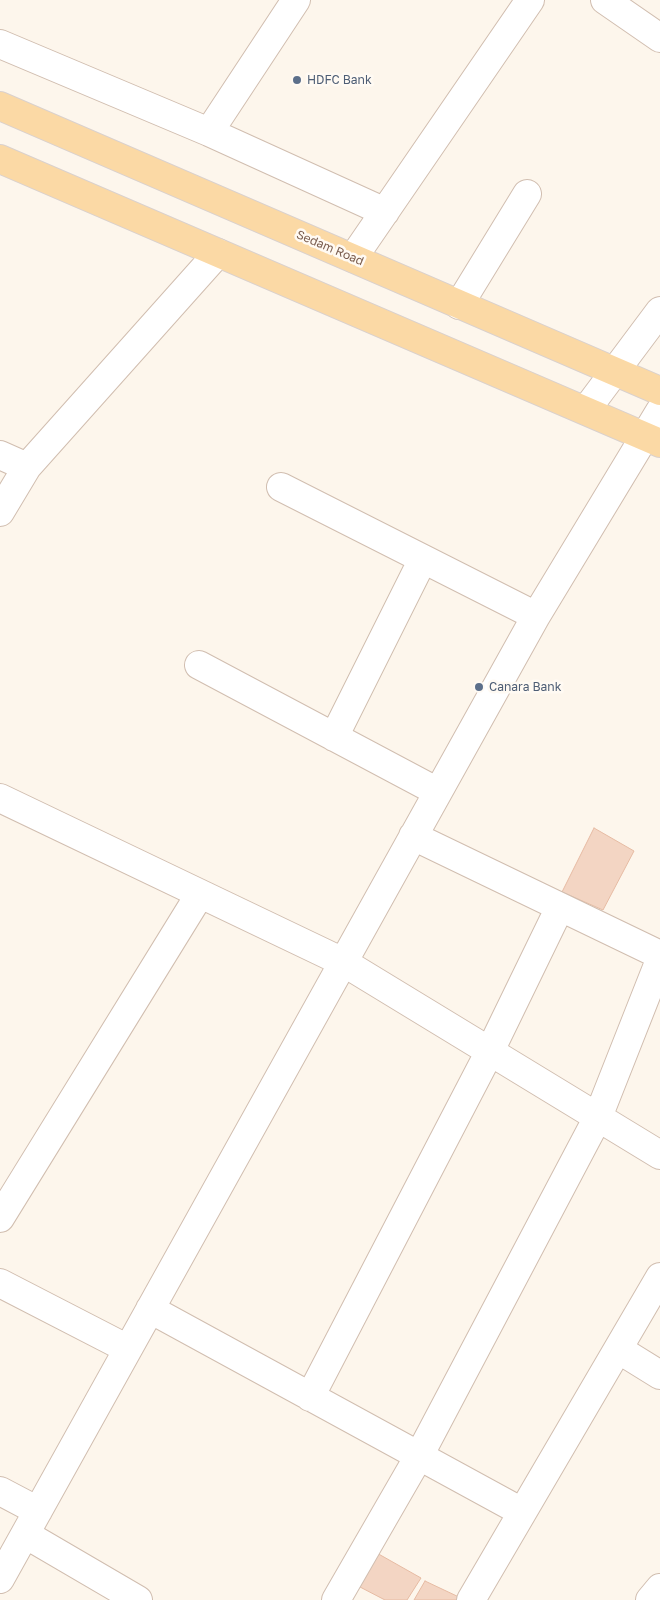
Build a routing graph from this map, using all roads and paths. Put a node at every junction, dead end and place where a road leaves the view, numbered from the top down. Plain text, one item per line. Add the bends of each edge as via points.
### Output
1 (296, 0) edge
2 (530, 0) edge
3 (605, 0) edge
4 (660, 38) edge
5 (0, 44) edge
6 (0, 106) edge
7 (209, 132) junction
8 (0, 159) edge
9 (528, 194) dead end
10 (385, 212) junction
11 (218, 253) junction
12 (353, 258) junction
13 (459, 305) junction
14 (660, 311) edge
15 (615, 372) junction
16 (660, 391) edge
17 (586, 410) junction
18 (660, 411) edge
19 (652, 439) edge
20 (0, 455) edge
21 (27, 467) junction
22 (281, 487) dead end
23 (0, 512) edge
24 (423, 559) junction
25 (536, 616) junction
26 (199, 666) dead end
27 (334, 737) junction
28 (438, 792) junction
29 (0, 798) edge
30 (413, 836) junction
31 (200, 894) junction
32 (560, 907) junction
33 (660, 955) edge
34 (660, 960) edge
35 (343, 962) junction
36 (490, 1051) junction
37 (598, 1117) junction
38 (660, 1155) edge
39 (0, 1218) edge
40 (660, 1277) edge
41 (0, 1284) edge
42 (150, 1309) junction
43 (128, 1349) junction
44 (618, 1349) junction
45 (660, 1375) edge
46 (310, 1396) junction
47 (419, 1456) junction
48 (0, 1491) edge
49 (38, 1511) junction
50 (522, 1512) junction
51 (25, 1534) junction
52 (0, 1579) edge
53 (660, 1588) edge
54 (138, 1600) edge
55 (336, 1600) edge
56 (470, 1600) edge
57 (650, 1600) edge

1 - 7 street
2 - 10 street
3 - 4 street
5 - 7 street
6 - 12 main road, Sedam Road
7 - 10 street
8 - 11 main road
9 - 13 street
10 - 12 street
11 - 17 main road
11 - 21 street
12 - 13 main road, Sedam Road
13 - 15 main road, Sedam Road
14 - 15 street
15 - 16 main road, Sedam Road
15 - 17 street
17 - 19 main road
18 - 19 street
19 - 25 street
20 - 21 street
21 - 23 street
22 - 24 street
24 - 25 street
24 - 27 street
25 - 28 street
26 - 27 street
27 - 28 street
28 - 30 street
29 - 31 street
30 - 32 street
30 - 35 street
31 - 35 street
31 - 39 street
32 - 33 street
32 - 36 street
34 - 37 street
35 - 36 street
35 - 42 street
36 - 37 street
36 - 46 street
37 - 38 street
37 - 47 street
40 - 44 street
41 - 43 street
42 - 43 street
42 - 46 street
43 - 49 street
44 - 45 street
44 - 50 street
46 - 47 street
47 - 50 street
47 - 55 street
48 - 49 street
49 - 51 street
50 - 56 street
51 - 52 street
51 - 54 street
53 - 57 street

